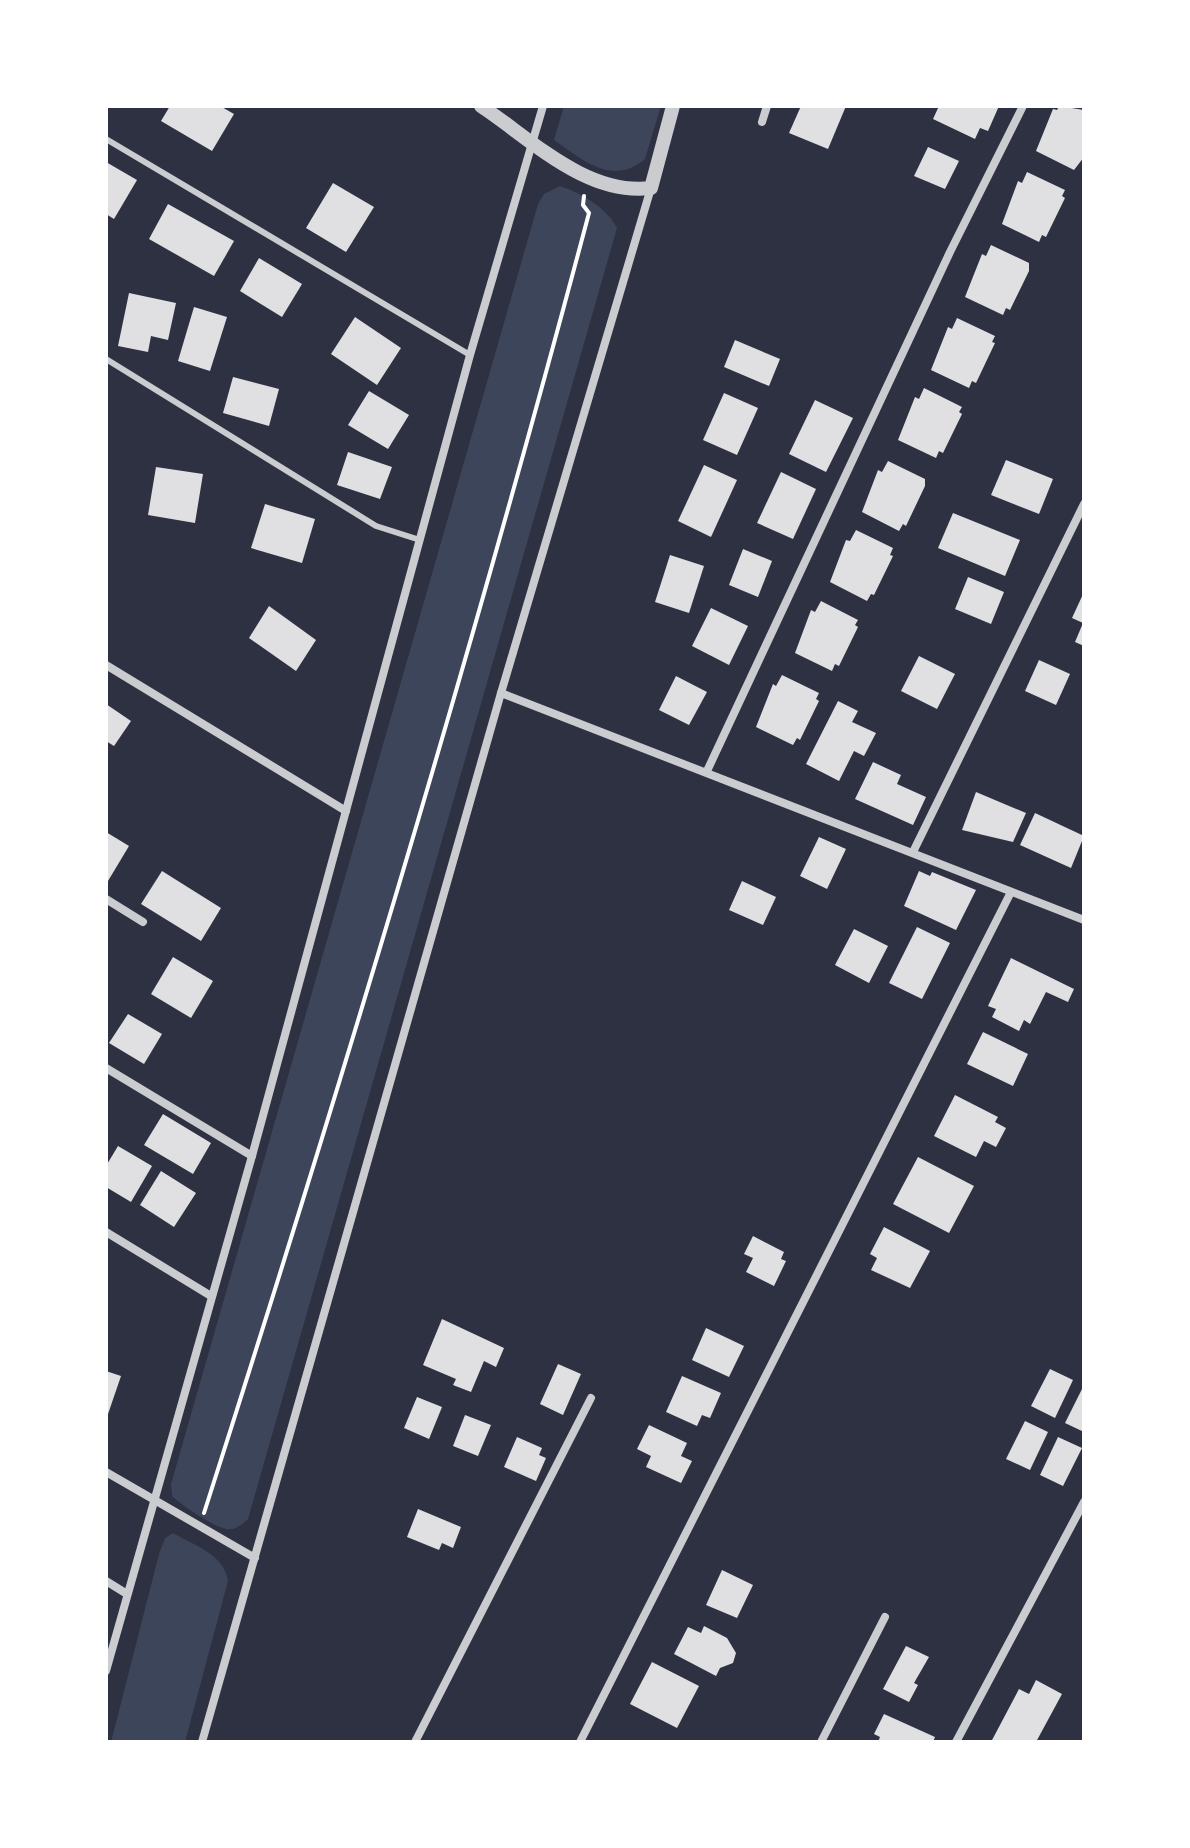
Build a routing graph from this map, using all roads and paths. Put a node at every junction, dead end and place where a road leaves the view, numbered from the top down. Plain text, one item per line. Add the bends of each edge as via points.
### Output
1 (481, 106) edge
2 (543, 106) edge
3 (673, 106) edge
4 (767, 106) edge
5 (1023, 106) edge
6 (762, 122) dead end
7 (106, 139) edge
8 (533, 141) junction
9 (586, 177) junction
10 (651, 188) junction
11 (470, 355) junction
12 (106, 359) edge
13 (1084, 504) edge
14 (420, 540) junction
15 (106, 665) edge
16 (501, 693) junction
17 (707, 771) junction
18 (346, 811) junction
19 (913, 852) junction
20 (1011, 892) junction
21 (106, 899) edge
22 (1084, 920) edge
23 (143, 922) dead end
24 (106, 1068) edge
25 (252, 1156) junction
26 (106, 1232) edge
27 (211, 1296) junction
28 (591, 1398) dead end
29 (106, 1472) edge
30 (155, 1502) junction
31 (1084, 1502) edge
32 (200, 1527) junction
33 (255, 1558) junction
34 (106, 1581) edge
35 (127, 1594) junction
36 (885, 1617) dead end
37 (106, 1671) edge
38 (202, 1742) edge
39 (415, 1742) edge
40 (580, 1742) edge
41 (821, 1742) edge
42 (956, 1742) edge

1 - 8 street
2 - 8 street
3 - 10 street
4 - 6 street
5 - 17 street
7 - 11 lane
8 - 9 street
8 - 11 street
9 - 10 street via 627,191
9 - 32 path via 583,205 589,213 535,418 305,1200
10 - 16 street
11 - 14 street
12 - 14 lane via 376,526
13 - 19 street
14 - 18 street
15 - 18 street
16 - 17 street
16 - 33 street
17 - 19 street
18 - 25 street
19 - 20 street
20 - 22 street
20 - 40 street
21 - 23 street
24 - 25 street
25 - 27 street
26 - 27 street
27 - 30 street
28 - 39 street
29 - 30 street
30 - 32 street
30 - 35 street
31 - 42 street
32 - 33 street
33 - 38 street
34 - 35 street
35 - 37 street
36 - 41 street

